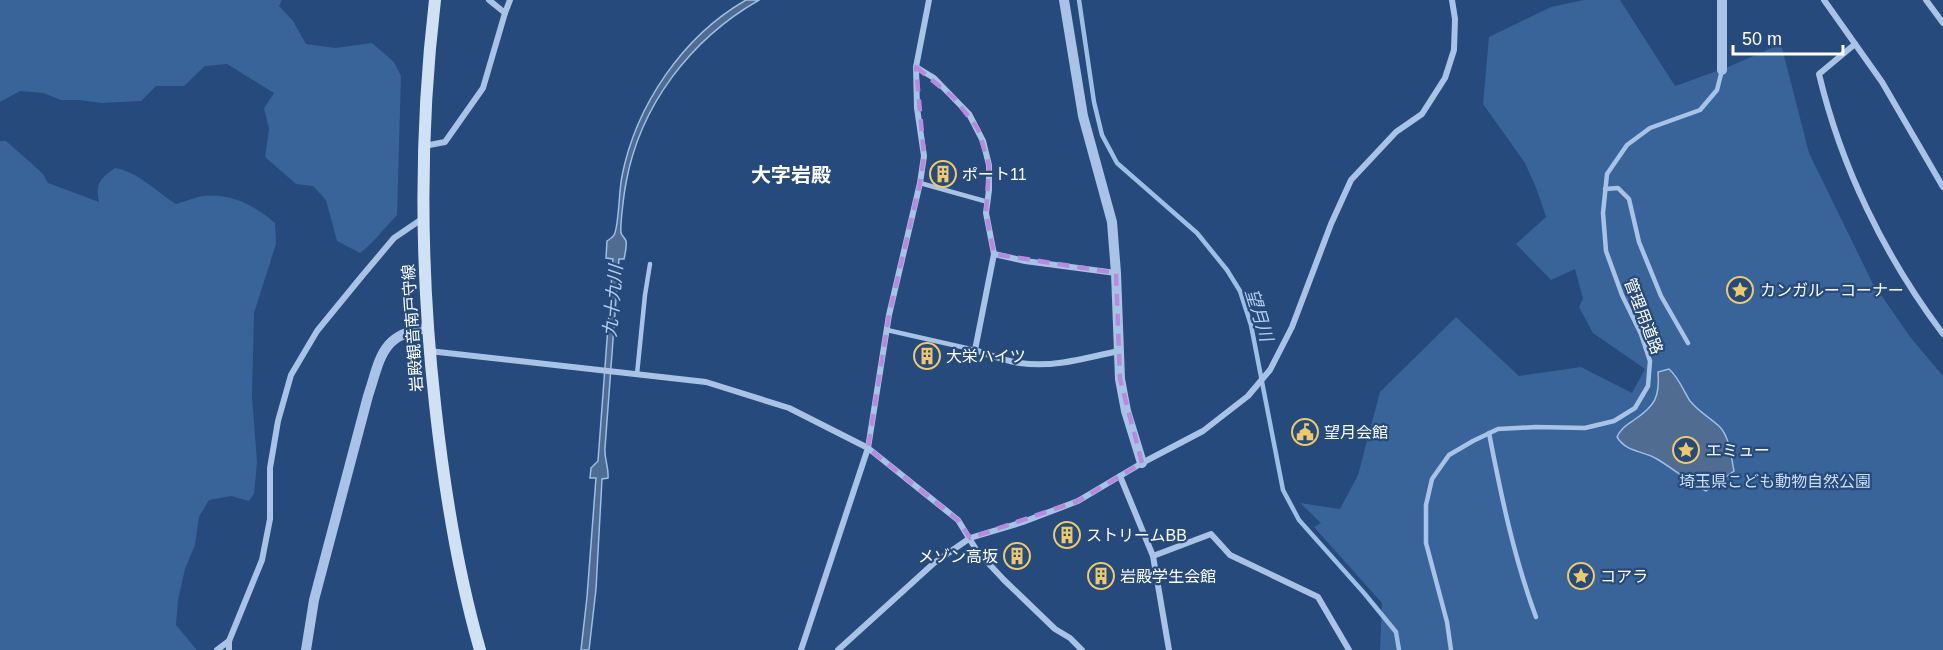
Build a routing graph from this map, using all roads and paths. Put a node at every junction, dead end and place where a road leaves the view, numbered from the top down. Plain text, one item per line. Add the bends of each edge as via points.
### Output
1 (435, 0) edge
2 (489, 0) edge
3 (510, 0) edge
4 (929, 0) edge
5 (1064, 0) edge
6 (1452, 0) edge
7 (1722, 0) edge
8 (1824, 0) edge
9 (1926, 0) edge
10 (505, 13) junction
11 (1943, 23) edge
12 (1855, 44) junction
13 (916, 67) junction
14 (1722, 70) joint
15 (424, 146) junction
16 (920, 183) junction
17 (1943, 187) edge
18 (1605, 189) junction
19 (988, 202) junction
20 (422, 219) junction
21 (994, 254) junction
22 (650, 264) dead end
23 (1116, 273) junction
24 (427, 327) junction
25 (887, 330) junction
26 (1943, 334) edge
27 (1688, 343) dead end
28 (975, 350) junction
29 (429, 351) junction
30 (1118, 351) junction
31 (637, 374) junction
32 (1489, 434) junction
33 (868, 447) junction
34 (1142, 463) junction
35 (1120, 476) junction
36 (970, 538) junction
37 (1153, 556) junction
38 (1536, 617) dead end
39 (229, 640) junction
40 (841, 649) edge
41 (217, 650) edge
42 (229, 650) edge
43 (306, 650) edge
44 (480, 650) edge
45 (801, 650) edge
46 (1082, 650) edge
47 (1169, 650) edge
48 (1349, 650) edge
49 (1451, 650) edge

1 - 15 main road, 岩殿観音南戸守線
2 - 10 street
3 - 10 street
4 - 13 street
5 - 23 street via 1083,116 1112,222
6 - 34 street via 1454,50 1446,78 1422,114 1396,132 1352,180 1292,327 1270,370 1248,396 1203,430
7 - 14 street
8 - 12 street
9 - 11 street
10 - 15 street via 483,88 446,141
12 - 17 street via 1882,82
12 - 26 street via 1819,74 1827,106 1842,151 1877,229 1914,296
13 - 16 street via 924,156
13 - 19 street via 948,92 978,129 989,165
14 - 18 lane, 管理用道路 via 1717,90 1700,110 1650,128 1627,145 1607,174
15 - 20 main road, 岩殿観音南戸守線
16 - 19 lane
16 - 25 street
18 - 27 lane via 1618,188 1629,198 1639,242 1661,296
18 - 32 lane, 管理用道路 via 1606,250 1650,361 1648,386 1635,408 1614,421 1585,428 1515,427
19 - 21 street via 986,213
20 - 24 main road, 岩殿観音南戸守線
20 - 39 street via 394,238 362,276 317,331 291,375 272,459 270,519 262,560
21 - 23 street
21 - 28 street
22 - 31 lane
23 - 30 street
24 - 29 main road, 岩殿観音南戸守線
24 - 43 street via 409,330 391,340 379,363 314,600
25 - 28 lane
25 - 33 street
28 - 30 street via 1004,360 1044,364
29 - 31 street
29 - 44 main road, 岩殿観音南戸守線 via 454,543
30 - 34 street via 1126,411
31 - 33 street via 706,382 751,395 789,408
32 - 38 lane
32 - 49 lane, 管理用道路 via 1449,455 1432,479 1426,505 1426,543
33 - 36 street via 958,520
33 - 45 street
34 - 35 street
35 - 36 street via 1078,501
35 - 37 street
36 - 40 street via 934,563
36 - 46 street via 977,551 1028,605
37 - 47 street
37 - 48 street via 1211,534 1230,555 1318,597
39 - 41 street
39 - 42 street

